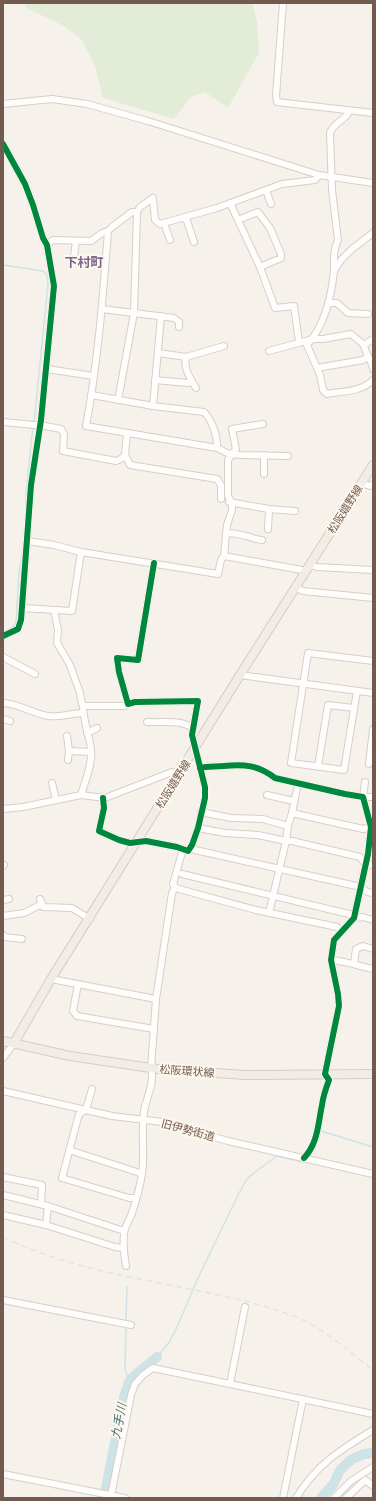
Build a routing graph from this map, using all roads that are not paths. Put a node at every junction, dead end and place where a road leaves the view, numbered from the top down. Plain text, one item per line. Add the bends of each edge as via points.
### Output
1 (283, 3) edge
2 (3, 104) edge
3 (349, 111) junction
4 (373, 113) edge
5 (3, 144) edge
6 (319, 174) junction
7 (332, 177) junction
8 (373, 183) edge
9 (266, 190) junction
10 (230, 203) junction
11 (270, 204) dead end
12 (137, 212) junction
13 (184, 218) junction
14 (238, 220) junction
15 (164, 223) junction
16 (108, 231) junction
17 (373, 233) edge
18 (76, 240) junction
19 (170, 240) dead end
20 (194, 242) dead end
21 (47, 245) junction
22 (74, 256) dead end
23 (260, 267) junction
24 (333, 273) junction
25 (328, 303) junction
26 (102, 308) junction
27 (134, 313) junction
28 (368, 314) dead end
29 (161, 316) junction
30 (179, 327) dead end
31 (313, 339) junction
32 (373, 339) edge
33 (299, 342) junction
34 (364, 345) junction
35 (224, 346) dead end
36 (269, 351) dead end
37 (158, 353) junction
38 (368, 356) junction
39 (186, 357) junction
40 (317, 368) junction
41 (47, 369) junction
42 (373, 369) edge
43 (93, 376) junction
44 (155, 380) junction
45 (373, 380) edge
46 (188, 383) dead end
47 (196, 388) dead end
48 (92, 395) junction
49 (118, 400) junction
50 (153, 406) junction
51 (3, 422) edge
52 (263, 424) dead end
53 (40, 426) junction
54 (127, 433) junction
55 (217, 448) junction
56 (232, 454) junction
57 (125, 455) junction
58 (264, 456) junction
59 (288, 456) dead end
60 (373, 465) edge
61 (264, 474) dead end
62 (361, 483) junction
63 (373, 484) edge
64 (226, 501) junction
65 (269, 509) junction
66 (295, 511) dead end
67 (268, 529) dead end
68 (226, 533) junction
69 (262, 540) dead end
70 (28, 541) junction
71 (81, 552) junction
72 (224, 556) junction
73 (154, 563) junction
74 (311, 565) junction
75 (302, 570) dead end
76 (373, 570) edge
77 (296, 588) junction
78 (373, 598) edge
79 (22, 608) junction
80 (54, 610) junction
81 (3, 636) edge
82 (3, 657) edge
83 (373, 661) edge
84 (35, 674) dead end
85 (240, 675) junction
86 (304, 683) junction
87 (357, 691) junction
88 (373, 693) edge
89 (3, 703) edge
90 (128, 704) junction
91 (83, 705) junction
92 (104, 706) junction
93 (354, 708) junction
94 (83, 713) junction
95 (103, 713) dead end
96 (3, 719) edge
97 (10, 721) dead end
98 (147, 722) dead end
99 (97, 728) dead end
100 (192, 728) junction
101 (373, 729) edge
102 (88, 732) junction
103 (67, 736) dead end
104 (195, 749) junction
105 (69, 752) junction
106 (91, 752) junction
107 (68, 760) dead end
108 (369, 764) dead end
109 (318, 766) junction
110 (200, 768) junction
111 (180, 773) junction
112 (365, 782) dead end
113 (52, 783) dead end
114 (298, 784) junction
115 (81, 795) junction
116 (267, 795) dead end
117 (363, 797) junction
118 (373, 797) edge
119 (103, 798) junction
120 (56, 800) junction
121 (294, 801) junction
122 (3, 809) edge
123 (201, 812) junction
124 (292, 813) junction
125 (288, 826) junction
126 (371, 827) junction
127 (198, 828) junction
128 (286, 841) junction
129 (137, 842) junction
130 (192, 845) junction
131 (183, 849) junction
132 (365, 864) junction
133 (373, 865) edge
134 (279, 868) junction
135 (182, 874) dead end
136 (175, 887) junction
137 (361, 887) junction
138 (373, 893) edge
139 (273, 896) junction
140 (40, 899) dead end
141 (38, 906) dead end
142 (269, 913) junction
143 (3, 916) edge
144 (90, 918) junction
145 (354, 918) junction
146 (373, 920) edge
147 (342, 931) junction
148 (3, 936) edge
149 (22, 939) dead end
150 (373, 949) edge
151 (330, 960) junction
152 (354, 963) junction
153 (373, 969) edge
154 (52, 979) junction
155 (78, 984) junction
156 (156, 999) junction
157 (154, 1029) junction
158 (3, 1041) edge
159 (14, 1043) junction
160 (3, 1058) edge
161 (151, 1068) junction
162 (325, 1074) junction
163 (373, 1074) edge
164 (92, 1089) dead end
165 (4, 1093) edge
166 (86, 1110) junction
167 (143, 1120) junction
168 (69, 1150) junction
169 (304, 1158) junction
170 (142, 1174) junction
171 (373, 1174) edge
172 (3, 1177) edge
173 (3, 1196) edge
174 (135, 1198) junction
175 (44, 1205) junction
176 (3, 1215) edge
177 (46, 1225) junction
178 (124, 1231) junction
179 (123, 1248) junction
180 (126, 1266) dead end
181 (3, 1300) edge
182 (245, 1307) dead end
183 (131, 1325) dead end
184 (230, 1384) junction
185 (303, 1399) junction
186 (373, 1414) edge
187 (373, 1430) edge
188 (373, 1467) edge
189 (3, 1474) edge
190 (373, 1486) edge
191 (111, 1496) junction
192 (124, 1498) edge
193 (283, 1498) edge
194 (296, 1498) edge
195 (334, 1498) edge
196 (346, 1498) edge

1 - 3 street via 277,102
2 - 6 street via 52,99 86,104
3 - 4 street
3 - 7 street via 334,125 330,133
5 - 21 street via 25,184 42,238
6 - 7 street
6 - 9 street via 316,180 282,184
7 - 8 street
7 - 24 street via 338,240 335,246
9 - 10 street
9 - 11 street
10 - 13 street
10 - 14 street
12 - 15 street via 153,198 155,220 160,224
12 - 16 street via 132,212
12 - 27 street
13 - 15 street
13 - 20 street
14 - 23 street
14 - 23 street via 258,212 270,228 281,258
15 - 19 street
16 - 18 street via 91,241
16 - 26 street
17 - 24 street via 352,249
18 - 21 street via 53,240
18 - 22 street
21 - 41 street via 54,286
23 - 33 street via 275,308 294,306
24 - 25 street
25 - 28 street via 337,303 348,313
25 - 31 street via 324,319
26 - 27 street
26 - 43 street
27 - 29 street
27 - 49 street
29 - 30 street via 174,318 179,322
29 - 37 street
31 - 33 street
31 - 34 street via 351,334
31 - 40 street via 307,345
32 - 34 street
33 - 36 street
34 - 38 street
35 - 39 street
37 - 39 street
37 - 44 street
38 - 40 street via 363,360
38 - 42 street
39 - 47 street via 188,374
40 - 45 street via 322,390 327,394 356,390
41 - 43 street
41 - 53 street
43 - 48 street
44 - 46 street
44 - 50 street
48 - 49 street
48 - 54 street via 86,426
49 - 50 street
50 - 55 street via 204,412 209,417
51 - 53 street
52 - 56 street via 232,429 236,449
53 - 57 street via 61,429 64,434 62,452 116,461
53 - 70 street
54 - 55 street
54 - 57 street
55 - 56 street
56 - 58 street
56 - 64 street via 228,460
57 - 64 street via 130,465 217,478
58 - 59 street
58 - 61 street
60 - 62 main road, 松阪嬉野線
62 - 63 street via 370,486
62 - 74 main road, 松阪嬉野線
64 - 65 street
64 - 68 street via 232,510
65 - 66 street
65 - 67 street
68 - 69 street
68 - 72 street
70 - 71 street
70 - 79 street
71 - 73 street
71 - 80 street via 72,611
72 - 73 street via 218,574
72 - 75 street
73 - 90 street via 138,660 117,658
74 - 76 street
74 - 77 main road, 松阪嬉野線
77 - 78 street via 303,591
77 - 85 main road, 松阪嬉野線
79 - 80 street
79 - 81 street via 18,629
80 - 91 street via 58,630 57,643 70,665
82 - 84 street
83 - 86 street via 308,653
85 - 86 street
85 - 104 main road, 松阪嬉野線
86 - 87 street
86 - 109 street via 291,763
87 - 88 street
87 - 93 street
89 - 94 street via 49,716
90 - 92 street
90 - 100 street via 198,701
91 - 92 street
91 - 94 street
92 - 95 street
93 - 109 street via 328,705
93 - 109 street via 344,770
94 - 102 street
96 - 97 street
98 - 100 street via 178,723
99 - 102 street
100 - 104 street
101 - 108 street
102 - 106 street
103 - 105 street
104 - 110 street
104 - 111 main road, 松阪嬉野線
105 - 106 street
105 - 107 street
106 - 115 street
110 - 114 street via 235,764 255,767 275,778
110 - 123 street via 206,787
111 - 119 street via 172,772
111 - 129 main road, 松阪嬉野線
112 - 117 street
113 - 120 street
114 - 117 street
114 - 121 street
115 - 119 street
115 - 120 street
116 - 121 street
117 - 118 street
117 - 126 street
119 - 129 street via 104,808 99,831 119,840
120 - 122 street
121 - 124 street
123 - 125 street via 231,818 264,818
123 - 127 street
124 - 125 street
124 - 126 street via 363,829
125 - 128 street
126 - 132 street
127 - 128 street
127 - 130 street
128 - 132 street via 360,857
128 - 134 street
129 - 131 street via 146,841
129 - 144 main road, 松阪嬉野線
130 - 131 street via 188,851
130 - 134 street via 195,850
131 - 136 street via 183,858 173,884
132 - 133 street
132 - 137 street
134 - 137 street
134 - 139 street
135 - 139 street
136 - 142 street
136 - 156 street
137 - 138 street
137 - 145 street
139 - 142 street
139 - 145 street via 349,914
140 - 144 street via 43,907 72,908
141 - 143 street via 24,913
142 - 147 street
144 - 154 main road, 松阪嬉野線
145 - 146 street
145 - 147 street
147 - 151 street via 334,940
148 - 149 street
150 - 152 street via 363,946 356,949
151 - 152 street
151 - 162 street via 339,1006
152 - 153 street
154 - 155 street
154 - 159 main road, 松阪嬉野線
155 - 156 street
155 - 157 street via 73,1011 77,1016
156 - 157 street
157 - 161 street
158 - 159 main road, 松阪環状線
159 - 160 street
159 - 161 main road, 松阪環状線 via 70,1056
161 - 162 main road, 松阪環状線 via 245,1075
161 - 167 street via 152,1085
162 - 163 main road, 松阪環状線
162 - 169 street via 328,1080 322,1104 322,1122 310,1152
164 - 166 street
165 - 166 street, 旧伊勢街道
166 - 167 street, 旧伊勢街道
166 - 168 street via 79,1114
167 - 169 street, 旧伊勢街道 via 162,1122 228,1141
167 - 170 street
168 - 170 street
168 - 174 street via 62,1178
169 - 171 street, 旧伊勢街道
170 - 174 street
172 - 175 street via 42,1185
173 - 175 street
174 - 178 street
175 - 177 street
175 - 178 street
176 - 177 street
177 - 179 street
178 - 179 street
179 - 180 street
181 - 183 street
182 - 184 street
184 - 185 street
184 - 191 street via 153,1368 143,1375 130,1395
185 - 186 street
185 - 193 street
187 - 194 street via 337,1452 319,1468
188 - 195 street via 351,1481
189 - 191 street
190 - 196 street via 365,1480
191 - 192 street

